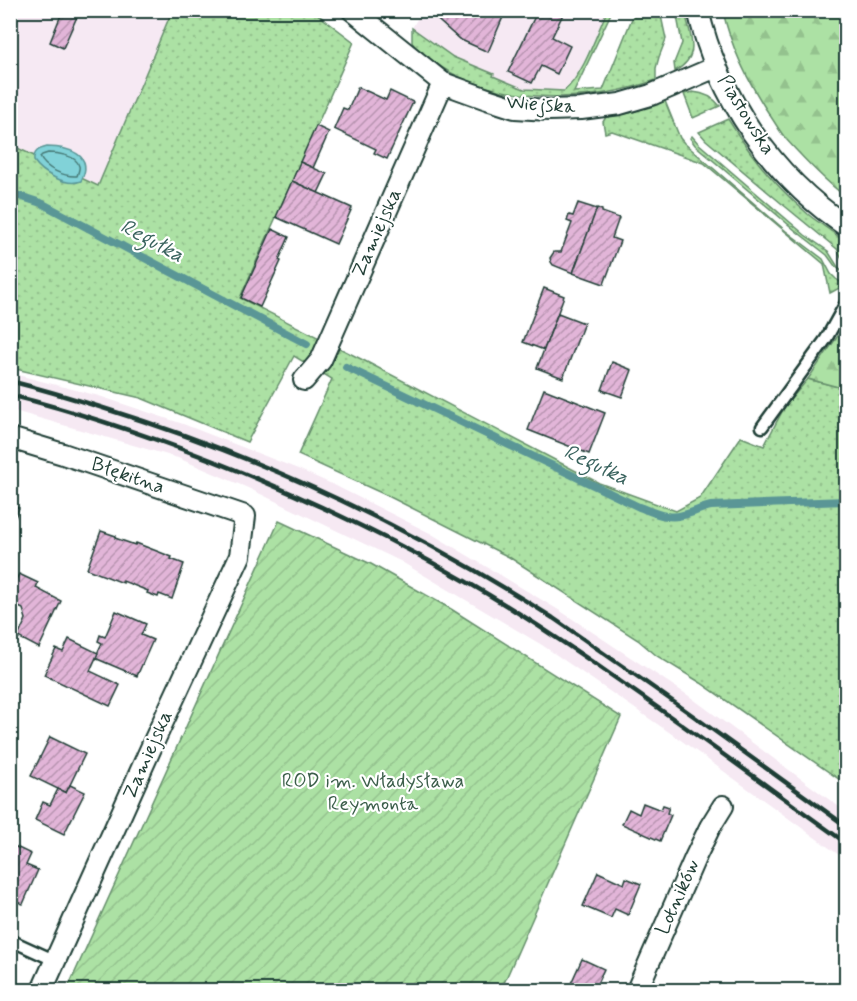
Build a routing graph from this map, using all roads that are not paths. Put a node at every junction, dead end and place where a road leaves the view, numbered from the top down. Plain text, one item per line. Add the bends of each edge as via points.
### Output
1 (352, 10) edge
2 (698, 10) edge
3 (716, 67) junction
4 (443, 83) junction
5 (846, 226) edge
6 (846, 303) edge
7 (304, 380) dead end
8 (762, 428) dead end
9 (10, 438) edge
10 (245, 516) joint
11 (723, 806) dead end
12 (10, 940) edge
13 (56, 961) junction
14 (42, 990) edge
15 (637, 990) edge

1 - 4 street, Wiejska
2 - 3 street, Piastowska
3 - 4 street, Wiejska via 620,104 581,109 515,108
3 - 5 street, Piastowska via 737,109 768,154 810,198
4 - 7 street, Zamiejska via 321,360
6 - 8 lane via 826,339
9 - 10 street, Błękitna
10 - 13 street, Zamiejska via 240,556
11 - 15 street, Lotników via 695,858
12 - 13 lane
13 - 14 street, Zamiejska

